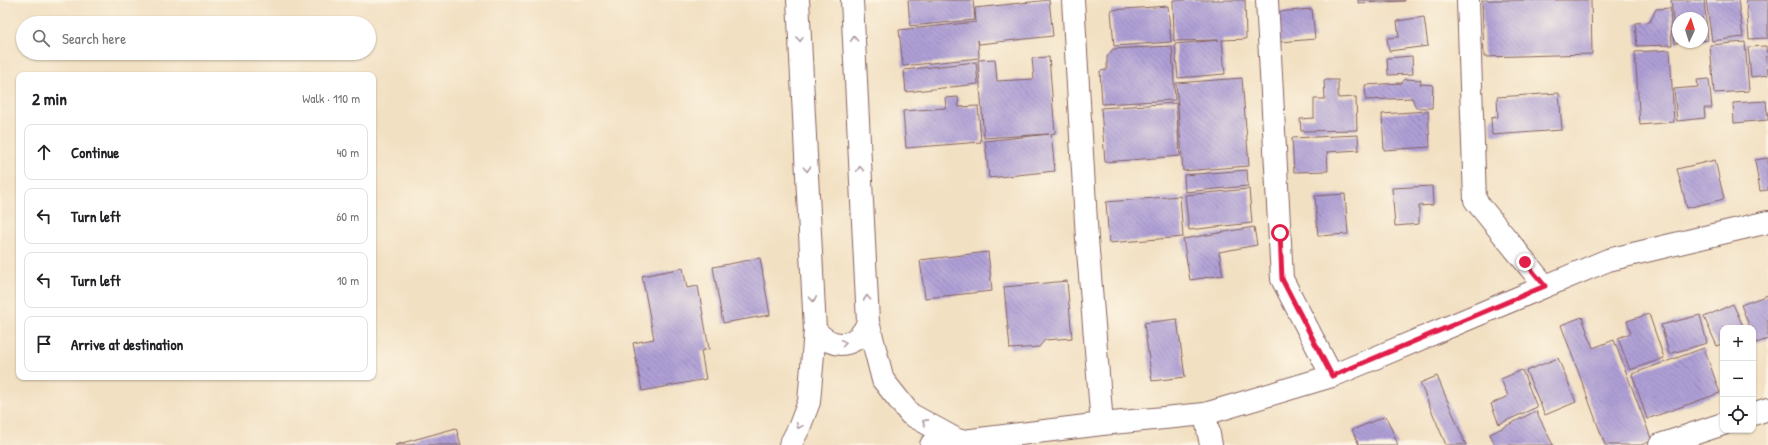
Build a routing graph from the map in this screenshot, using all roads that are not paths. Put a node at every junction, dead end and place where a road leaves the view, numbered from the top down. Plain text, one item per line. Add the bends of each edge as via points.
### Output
1 (798, 0) edge
2 (852, 0) edge
3 (1073, 0) edge
4 (1267, 0) edge
5 (1468, 0) edge
6 (1768, 222) edge
7 (1545, 286) junction
8 (868, 322) junction
9 (815, 330) junction
10 (1332, 376) junction
11 (1768, 409) edge
12 (1756, 413) edge
13 (1205, 414) junction
14 (1102, 424) junction
15 (1720, 425) edge
16 (959, 441) junction
17 (790, 445) edge
18 (931, 445) edge
19 (1212, 445) edge
20 (1660, 445) edge

1 -> 9 street
8 -> 2 street
3 - 14 street via 1087,239
4 - 10 street via 1282,279
5 - 7 street via 1475,200
6 - 7 street via 1608,260
7 - 10 street
9 -> 8 street via 828,342 845,344 860,336
16 -> 8 street via 910,414 883,380
9 -> 17 street via 809,402
10 - 13 street
11 - 12 street
13 - 14 street
13 - 19 street
14 - 16 street
15 - 20 street
16 - 18 street

